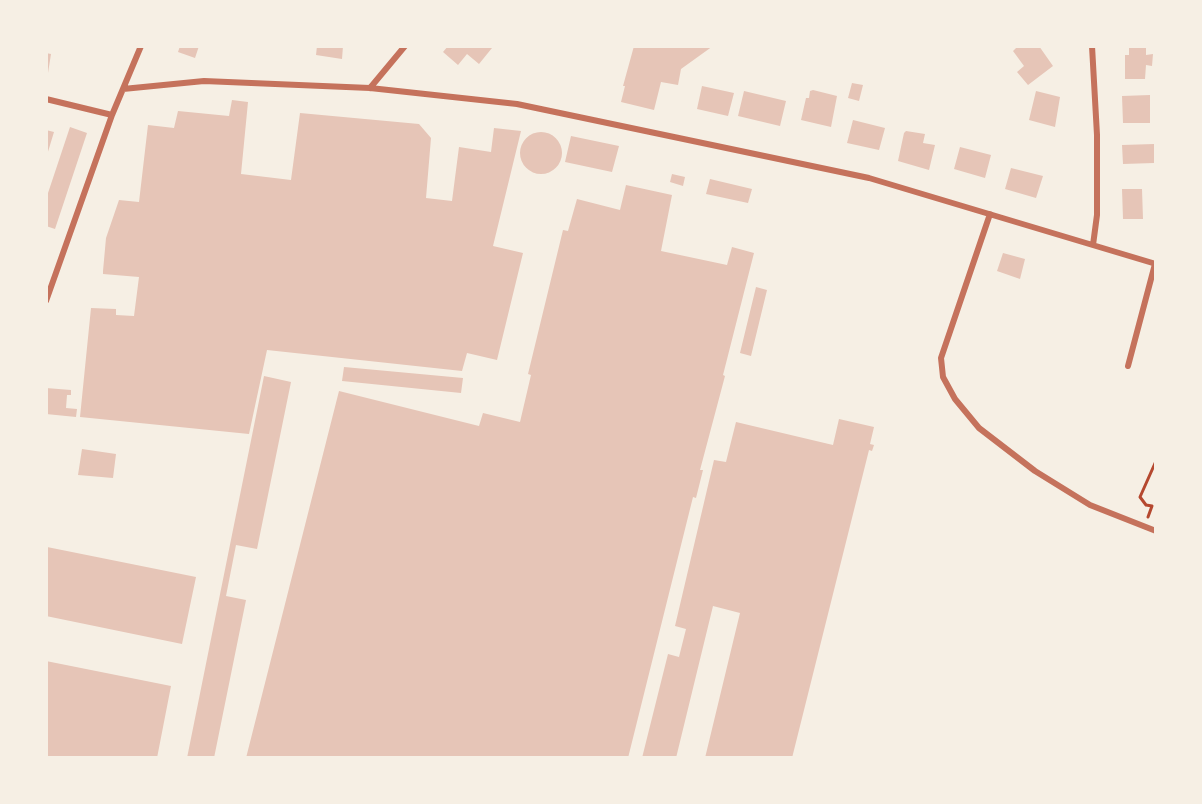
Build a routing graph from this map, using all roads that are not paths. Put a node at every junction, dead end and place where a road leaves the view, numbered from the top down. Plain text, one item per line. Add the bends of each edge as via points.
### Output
1 (141, 46) edge
2 (405, 46) edge
3 (1092, 46) edge
4 (370, 88) junction
5 (123, 89) junction
6 (46, 99) edge
7 (112, 115) junction
8 (990, 214) junction
9 (1093, 245) junction
10 (1155, 264) edge
11 (46, 301) edge
12 (1128, 366) dead end
13 (1155, 531) edge

1 - 5 street
2 - 4 street
3 - 9 street via 1097,135
4 - 5 street via 204,81
4 - 8 street via 517,104 869,178
5 - 7 street
6 - 7 street
7 - 11 street
8 - 9 street
8 - 13 street via 941,358 943,377 979,428 1035,471 1090,505
9 - 10 street
10 - 12 street

